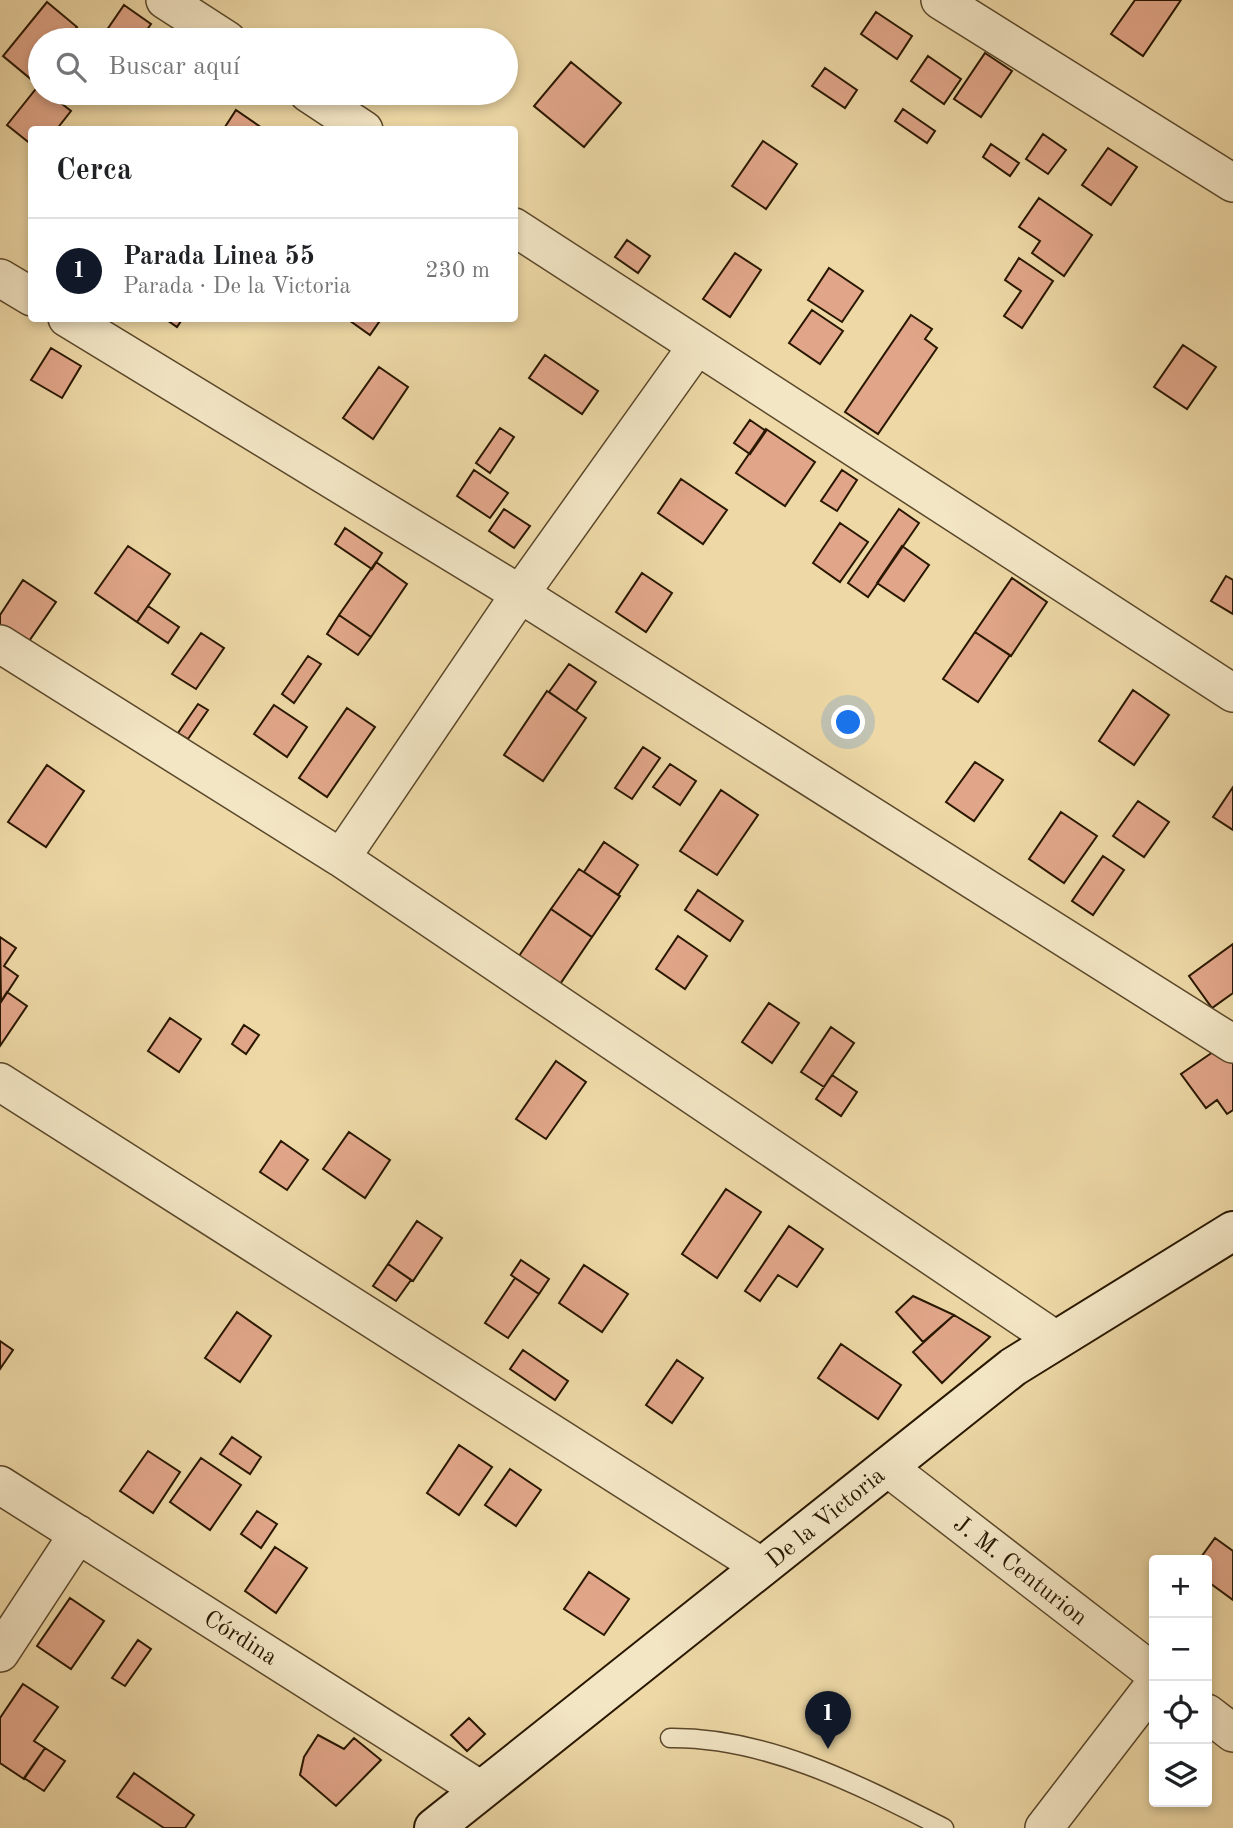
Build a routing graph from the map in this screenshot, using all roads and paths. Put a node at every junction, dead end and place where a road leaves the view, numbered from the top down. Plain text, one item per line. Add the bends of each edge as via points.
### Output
1 (165, 0) edge
2 (940, 0) edge
3 (208, 28) edge
4 (326, 105) edge
5 (358, 126) edge
6 (1233, 183) edge
7 (518, 230) edge
8 (0, 278) edge
9 (28, 295) edge
10 (73, 322) edge
11 (697, 346) junction
12 (520, 594) junction
13 (0, 644) edge
14 (1233, 693) edge
15 (341, 858) junction
16 (1233, 1044) edge
17 (0, 1082) edge
18 (1233, 1231) edge
19 (1056, 1340) junction
20 (887, 1467) junction
21 (0, 1485) edge
22 (78, 1534) junction
23 (762, 1567) junction
24 (0, 1653) edge
25 (1149, 1669) edge
26 (1149, 1692) edge
27 (1212, 1717) edge
28 (1233, 1733) edge
29 (670, 1738) dead end
30 (481, 1790) junction
31 (434, 1828) edge
32 (944, 1828) edge
33 (1044, 1828) edge

1 - 3 street
2 - 6 street
4 - 5 street
7 - 11 street
8 - 9 street
10 - 12 street
11 - 12 street
11 - 14 street
12 - 15 street
12 - 16 street
13 - 15 street
15 - 19 street
17 - 23 street
18 - 19 main road, De la Victoria
19 - 20 main road, De la Victoria via 1013,1367
20 - 23 main road, De la Victoria
20 - 25 street, J. M. Centurion
21 - 22 street, Córdina
22 - 24 street
22 - 30 street, Córdina
23 - 30 main road, De la Victoria
26 - 33 street
27 - 28 street
29 - 32 lane via 707,1738 792,1758
30 - 31 main road, De la Victoria

